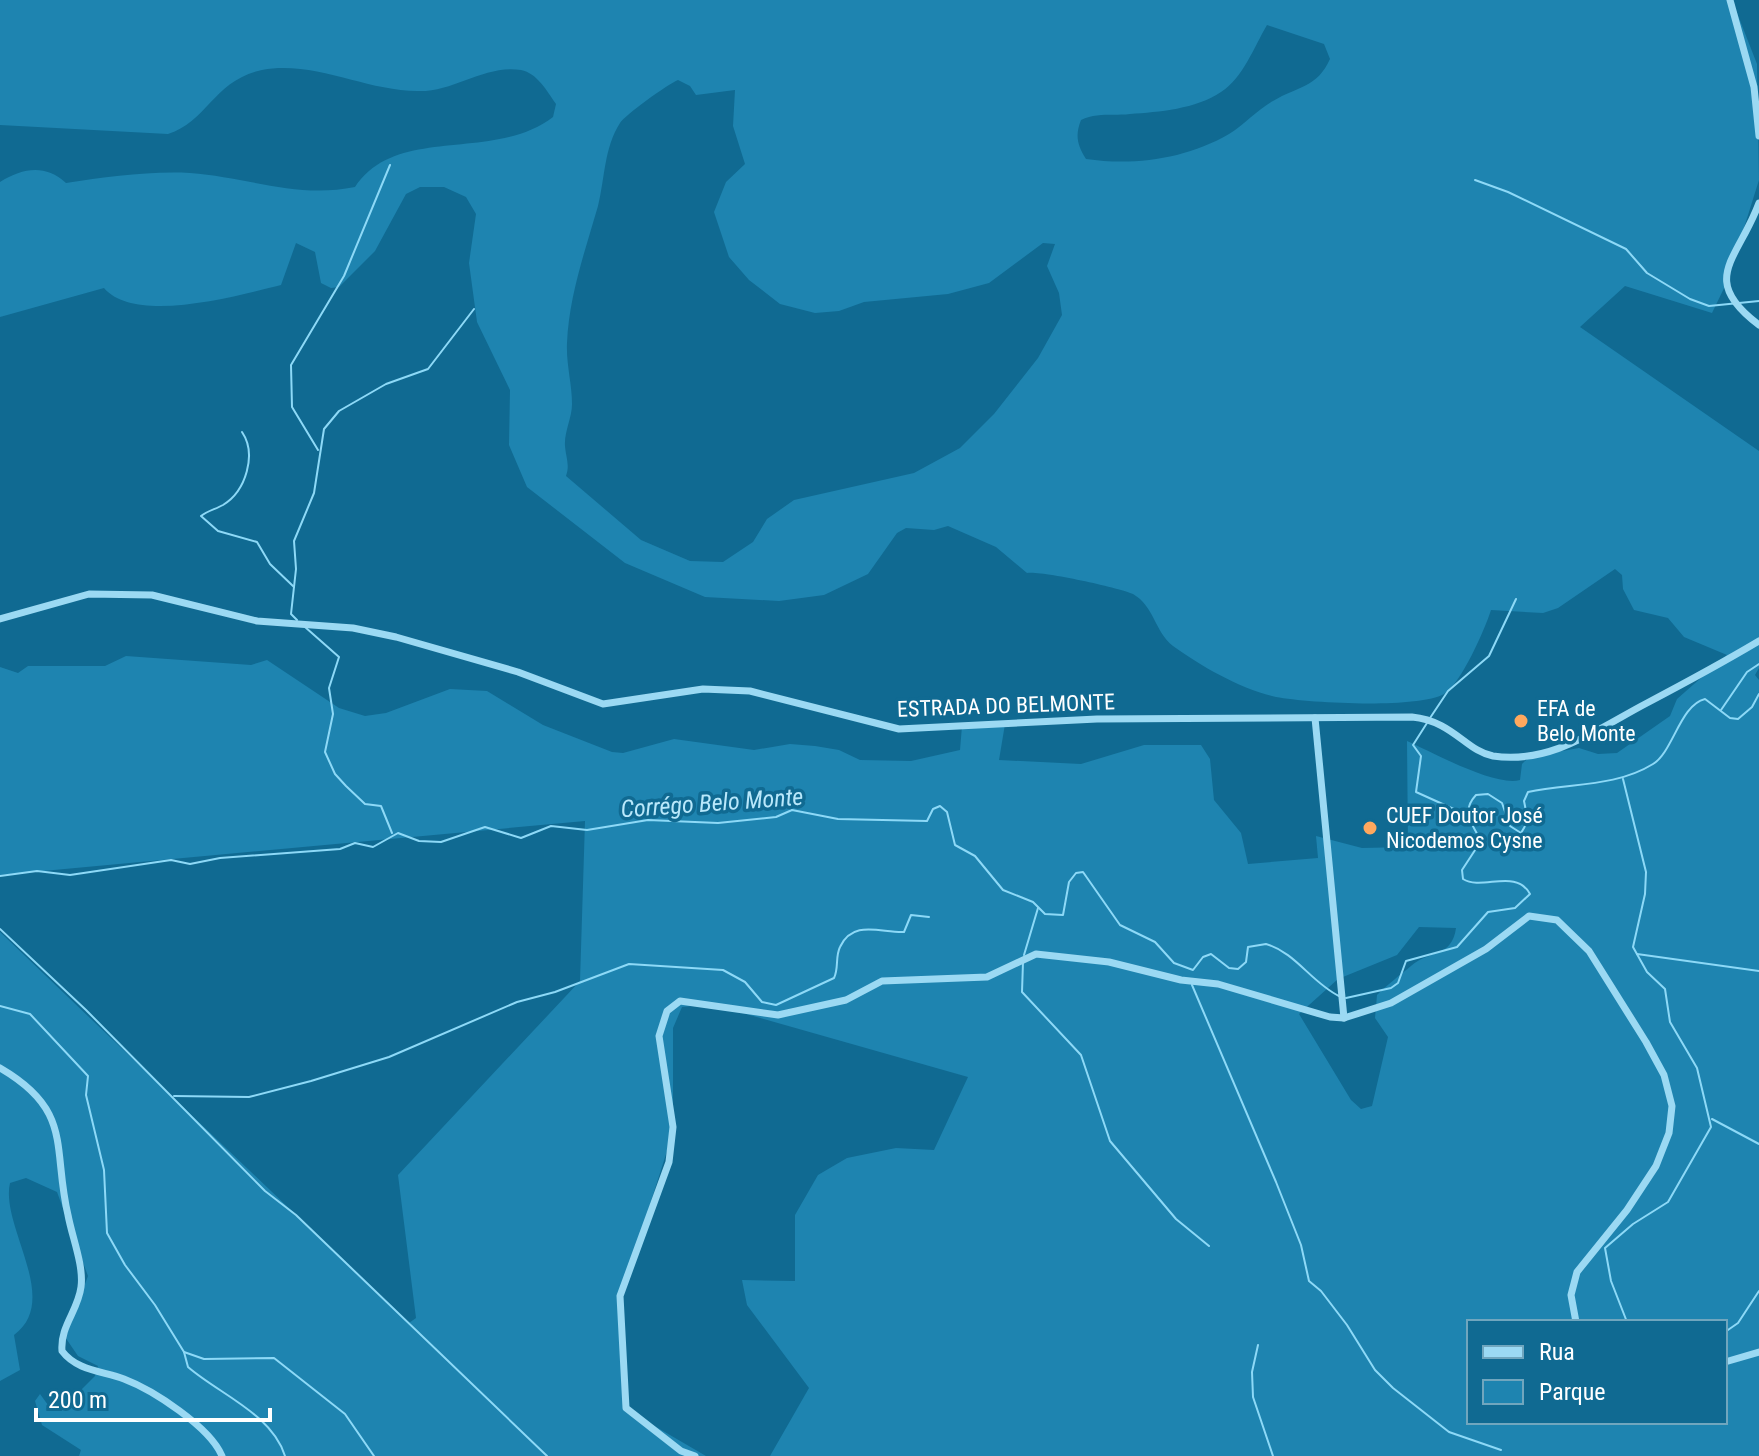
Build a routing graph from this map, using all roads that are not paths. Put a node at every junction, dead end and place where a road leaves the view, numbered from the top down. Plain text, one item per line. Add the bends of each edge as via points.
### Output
1 (1730, 0) edge
2 (1759, 136) edge
3 (1759, 203) edge
4 (1759, 325) edge
5 (0, 619) edge
6 (1759, 641) edge
7 (1315, 718) junction
8 (1344, 1018) junction
9 (0, 1068) edge
10 (1576, 1320) edge
11 (1759, 1352) edge
12 (1727, 1361) edge
13 (222, 1456) edge
14 (695, 1456) edge

1 - 2 street via 1754,87
3 - 4 street via 1725,282 1730,298
5 - 7 street, ESTRADA DO BELMONTE via 89,594 152,595 257,621 353,628 396,637 518,672 603,704 703,689 750,691 899,729 1097,719
6 - 7 street, ESTRADA DO BELMONTE via 1597,732 1536,753 1486,753 1429,719
7 - 8 street
8 - 10 street via 1427,984 1529,916 1557,920 1589,951 1664,1075 1672,1106 1669,1133 1656,1166 1577,1272 1571,1295
8 - 14 street via 1218,984 1047,955 1025,956 979,979 882,981 846,1000 778,1015 692,1000 674,1005 661,1020 659,1036 673,1127 669,1162 621,1291 620,1345 626,1408
9 - 13 street via 35,1094 59,1140 82,1282 62,1334 62,1351 71,1361 132,1383 174,1408 213,1439
11 - 12 street

